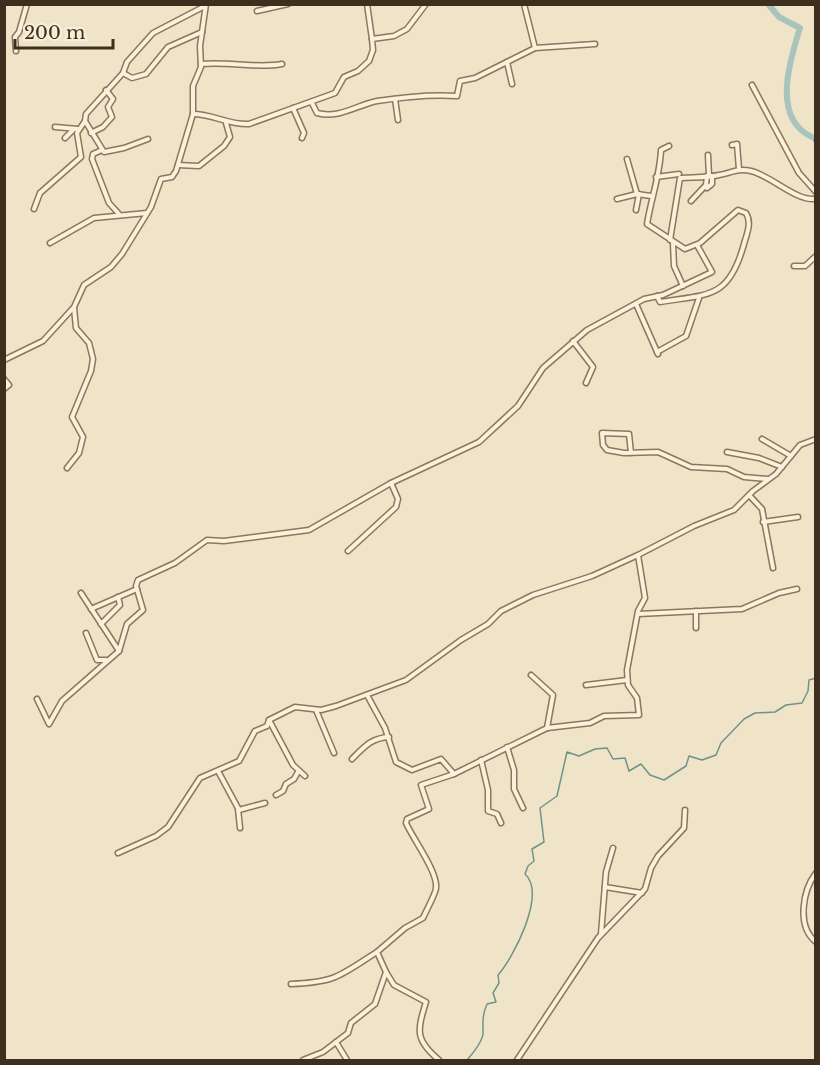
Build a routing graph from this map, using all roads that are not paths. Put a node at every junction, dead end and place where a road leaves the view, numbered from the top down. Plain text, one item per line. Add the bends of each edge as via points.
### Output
1 (27, 4) edge
2 (288, 4) edge
3 (367, 4) edge
4 (426, 4) edge
5 (524, 4) edge
6 (206, 5) edge
7 (257, 11) dead end
8 (202, 32) junction
9 (372, 39) junction
10 (595, 44) dead end
11 (535, 48) junction
12 (16, 51) dead end
13 (507, 62) junction
14 (201, 64) junction
15 (282, 64) dead end
16 (123, 73) junction
17 (512, 84) dead end
18 (752, 85) dead end
19 (106, 90) junction
20 (395, 99) junction
21 (312, 103) junction
22 (294, 108) junction
23 (193, 114) junction
24 (398, 120) dead end
25 (85, 122) junction
26 (226, 122) junction
27 (55, 127) dead end
28 (76, 129) junction
29 (91, 133) junction
30 (65, 138) dead end
31 (302, 138) dead end
32 (148, 139) dead end
33 (732, 145) dead end
34 (669, 146) dead end
35 (102, 150) junction
36 (708, 155) dead end
37 (627, 159) dead end
38 (178, 165) junction
39 (739, 169) junction
40 (679, 174) dead end
41 (709, 176) junction
42 (656, 177) junction
43 (707, 188) dead end
44 (816, 192) edge
45 (638, 194) junction
46 (651, 196) junction
47 (617, 199) dead end
48 (816, 199) edge
49 (691, 201) dead end
50 (34, 209) dead end
51 (636, 210) dead end
52 (148, 213) junction
53 (120, 215) junction
54 (672, 242) junction
55 (50, 243) dead end
56 (697, 245) junction
57 (816, 256) edge
58 (794, 266) dead end
59 (683, 286) junction
60 (657, 296) junction
61 (699, 298) junction
62 (636, 304) junction
63 (74, 307) junction
64 (573, 341) junction
65 (4, 360) edge
66 (4, 379) edge
67 (586, 383) dead end
68 (4, 389) edge
69 (762, 439) dead end
70 (816, 439) edge
71 (727, 452) dead end
72 (631, 453) junction
73 (791, 456) junction
74 (782, 467) junction
75 (67, 468) dead end
76 (769, 480) junction
77 (391, 483) junction
78 (749, 495) junction
79 (798, 517) dead end
80 (763, 522) junction
81 (348, 551) dead end
82 (638, 555) junction
83 (773, 567) dead end
84 (137, 589) junction
85 (797, 589) dead end
86 (81, 593) dead end
87 (118, 597) junction
88 (91, 609) junction
89 (696, 611) junction
90 (638, 614) junction
91 (101, 624) junction
92 (696, 628) dead end
93 (86, 633) dead end
94 (119, 651) junction
95 (107, 660) junction
96 (531, 675) dead end
97 (627, 680) junction
98 (586, 685) dead end
99 (367, 695) junction
100 (37, 699) dead end
101 (316, 710) junction
102 (269, 720) junction
103 (547, 728) junction
104 (389, 737) junction
105 (507, 747) junction
106 (334, 753) dead end
107 (352, 759) dead end
108 (481, 760) junction
109 (218, 771) junction
110 (299, 771) junction
111 (454, 774) junction
112 (305, 776) dead end
113 (276, 795) dead end
114 (265, 803) dead end
115 (523, 808) dead end
116 (238, 809) junction
117 (685, 810) dead end
118 (501, 823) dead end
119 (240, 828) dead end
120 (613, 848) dead end
121 (118, 853) dead end
122 (816, 873) edge
123 (605, 887) junction
124 (642, 892) junction
125 (601, 934) junction
126 (816, 942) edge
127 (377, 952) junction
128 (386, 972) junction
129 (291, 984) dead end
130 (336, 1042) junction
131 (303, 1060) edge
132 (347, 1060) edge
133 (439, 1060) edge
134 (517, 1060) edge

1 - 12 street via 15,37
2 - 7 street
3 - 9 street
4 - 9 street via 407,29 394,36
5 - 11 street
6 - 8 street
6 - 16 street via 153,33 127,62
8 - 14 street
8 - 16 street via 168,47 144,76 132,78
9 - 21 street via 369,61 344,77 338,91
10 - 11 street
11 - 13 street
13 - 17 street
13 - 20 street via 460,81 457,96 435,94
14 - 15 street via 261,68
14 - 23 street via 193,86
16 - 19 street
18 - 44 street via 799,173
19 - 25 street via 90,106
19 - 29 street via 113,99 108,107 112,117
20 - 21 street via 327,114 318,114
20 - 24 street
21 - 22 street
22 - 26 street via 253,123
22 - 31 street
23 - 26 street
23 - 38 street
25 - 28 street
25 - 29 street
26 - 38 street via 231,137 224,146 199,166
27 - 28 street
28 - 30 street
28 - 50 street via 81,157 40,193
29 - 35 street
32 - 35 street via 124,148
33 - 39 street via 737,144
34 - 42 street via 661,150
35 - 53 street via 93,154 92,159 109,203
36 - 41 street
37 - 45 street
38 - 52 street via 173,177 161,179
39 - 41 street
39 - 48 street via 758,173 800,197
40 - 42 street
41 - 43 street via 712,184
41 - 49 street
41 - 54 street via 679,179
42 - 46 street
45 - 46 street
45 - 47 street
45 - 51 street
46 - 54 street via 647,224
52 - 53 street
52 - 63 street via 111,267 84,285
53 - 55 street via 94,218
54 - 56 street via 685,249
54 - 59 street via 674,266
56 - 59 street via 712,271
56 - 61 street via 735,211 747,214 750,224 731,279
57 - 58 street via 805,266
59 - 60 street
60 - 61 street via 660,302
60 - 62 street
61 - 62 street via 686,336 657,353
62 - 64 street via 613,314
63 - 65 street via 43,341
63 - 75 street via 76,328 89,343 93,359 72,417 82,431 81,447
64 - 67 street via 593,368
64 - 77 street via 538,373 518,406 481,441
66 - 68 street via 9,385
69 - 73 street
70 - 73 street via 800,445
71 - 74 street
72 - 72 street via 605,450 602,433 629,434
72 - 76 street via 663,453 691,467
73 - 74 street
74 - 76 street
76 - 78 street
77 - 81 street via 398,499 396,507
77 - 84 street via 309,530 207,540 175,563 138,580
78 - 80 street via 762,509
78 - 82 street via 730,512
79 - 80 street
80 - 83 street
82 - 90 street via 645,598
82 - 99 street via 501,611 411,678
84 - 87 street
84 - 94 street via 144,610 127,624
85 - 89 street via 742,609
86 - 88 street
87 - 88 street
87 - 91 street via 120,604
88 - 91 street
89 - 90 street
89 - 92 street
90 - 97 street via 627,661
91 - 94 street
93 - 95 street via 97,660
94 - 95 street
95 - 100 street via 62,701 49,724
96 - 103 street via 553,695
97 - 98 street
97 - 103 street via 637,698 638,716 604,716 590,723
99 - 101 street
99 - 104 street
101 - 102 street via 288,709
101 - 106 street
102 - 109 street via 267,726 250,737 240,761
102 - 110 street
103 - 105 street
104 - 107 street via 377,737
104 - 111 street via 392,756 408,769 441,759
105 - 108 street
105 - 115 street via 514,770 514,789
108 - 111 street
108 - 118 street via 488,811 497,814
109 - 116 street
109 - 121 street via 200,778 163,831
110 - 112 street
110 - 113 street
111 - 127 street via 421,785 429,809 406,821 435,879 435,892 423,918
114 - 116 street
116 - 119 street
117 - 124 street via 684,828 658,856
120 - 123 street
122 - 126 street via 803,905 809,933
123 - 124 street
123 - 125 street
124 - 125 street
125 - 134 street
127 - 128 street
127 - 129 street via 333,980
128 - 130 street via 375,1004 351,1023 350,1031
128 - 133 street via 394,985 426,1002 419,1037
130 - 131 street
130 - 132 street

